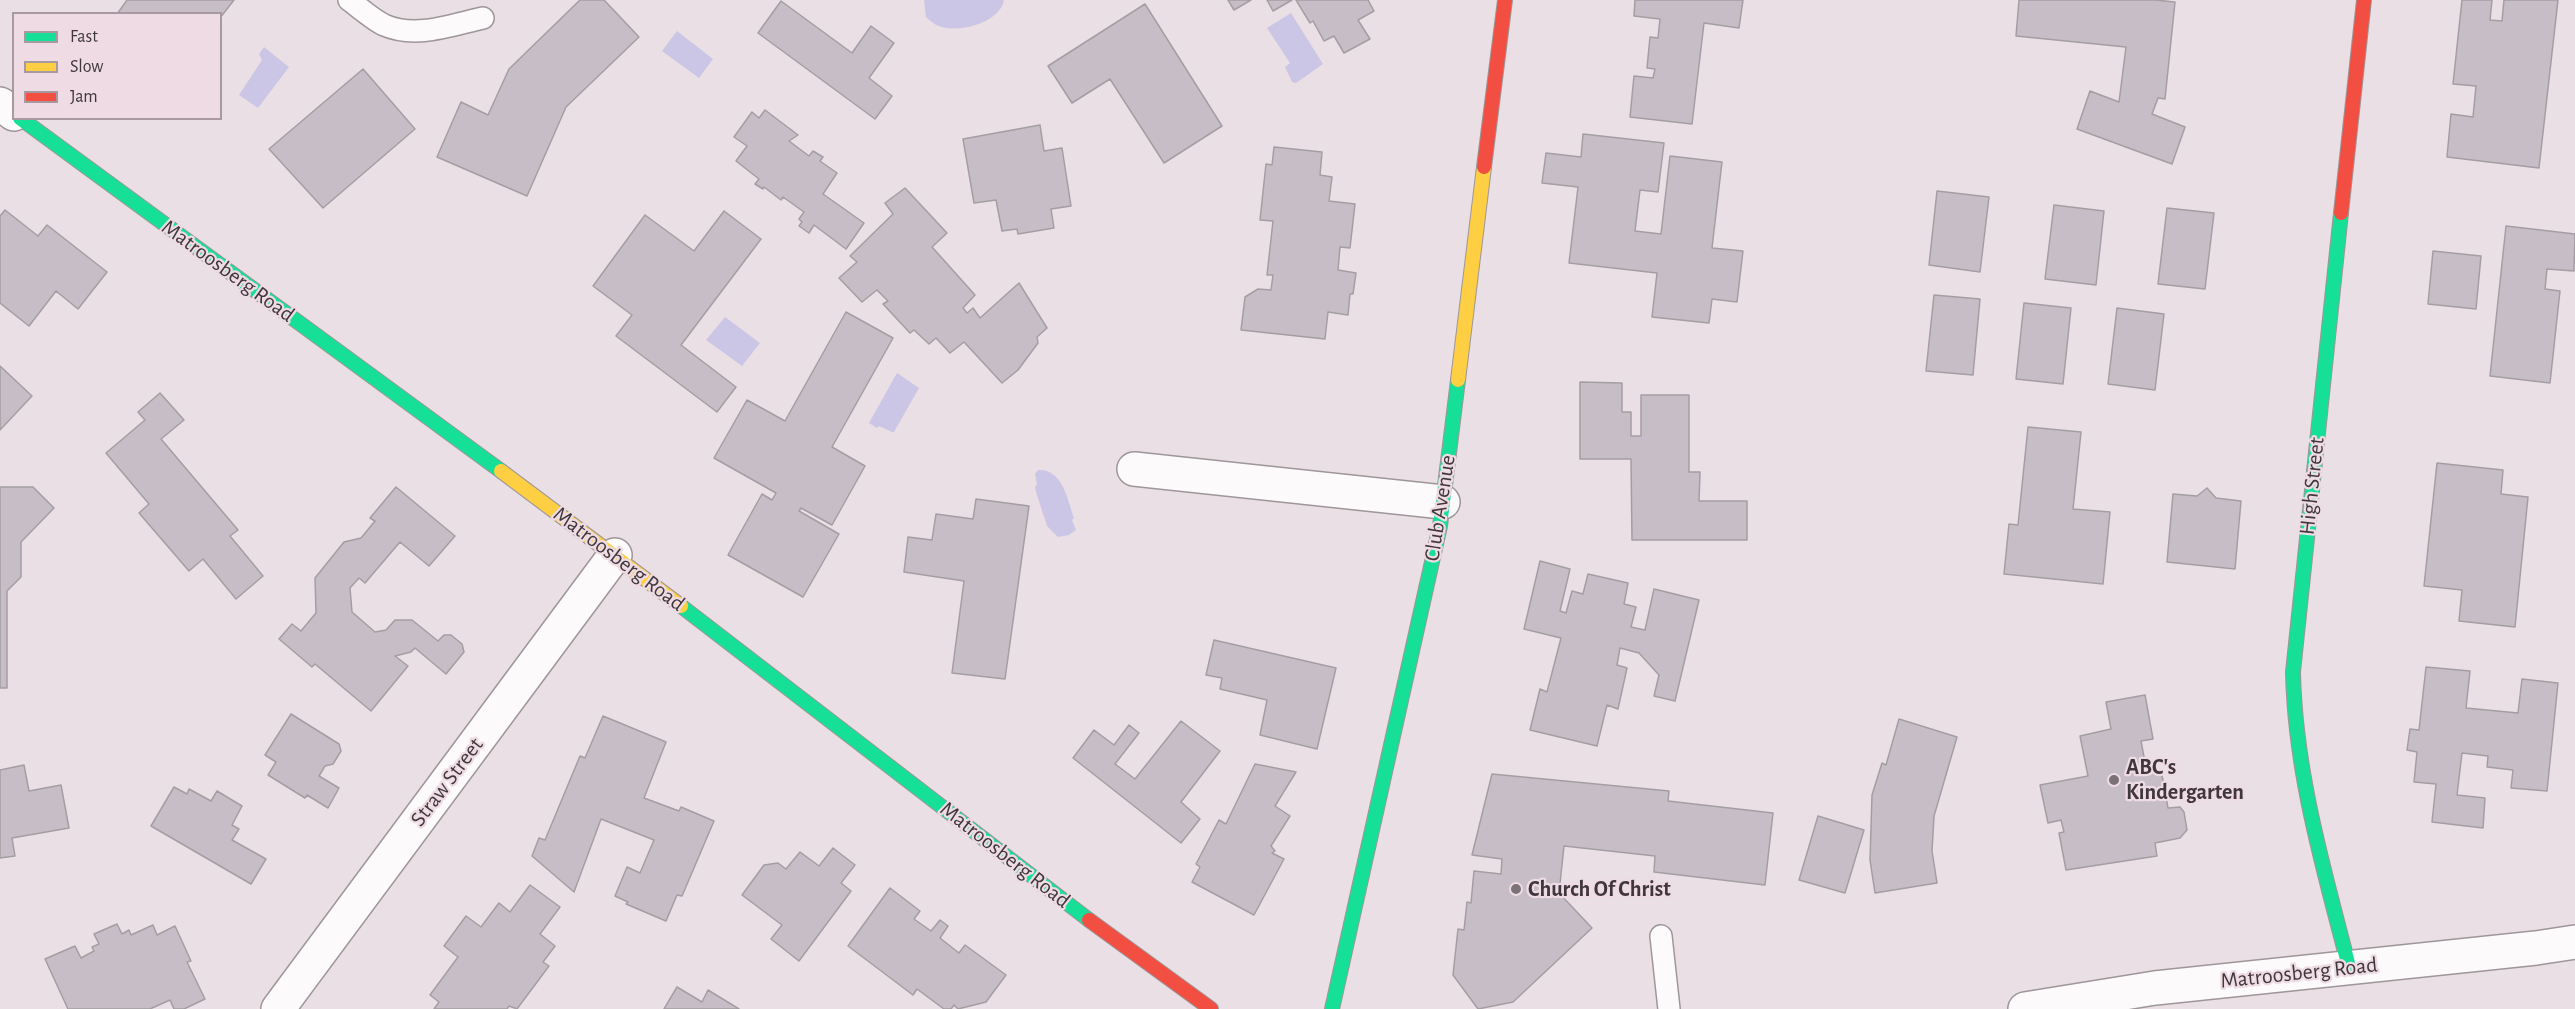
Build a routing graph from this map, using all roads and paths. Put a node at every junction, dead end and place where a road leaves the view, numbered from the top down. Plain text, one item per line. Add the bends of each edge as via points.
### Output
1 (349, 0) edge
2 (1505, 0) edge
3 (2364, 0) edge
4 (483, 18) dead end
5 (23, 120) edge
6 (1134, 469) dead end
7 (1443, 502) junction
8 (615, 555) junction
9 (1660, 936) dead end
10 (2575, 942) edge
11 (2349, 967) junction
12 (278, 1009) edge
13 (1212, 1009) edge
14 (1332, 1009) edge
15 (1669, 1009) edge
16 (2025, 1009) edge

1 - 4 lane via 384,24 407,31 428,31
2 - 7 street, Club Avenue
3 - 11 street, High Street via 2293,679 2298,747 2312,822
5 - 8 street, Matroosberg Road
6 - 7 street
7 - 14 street, Club Avenue
8 - 12 street, Straw Street
8 - 13 street, Matroosberg Road via 1131,953
9 - 15 lane
10 - 11 street, Matroosberg Road
11 - 16 street, Matroosberg Road via 2155,988

